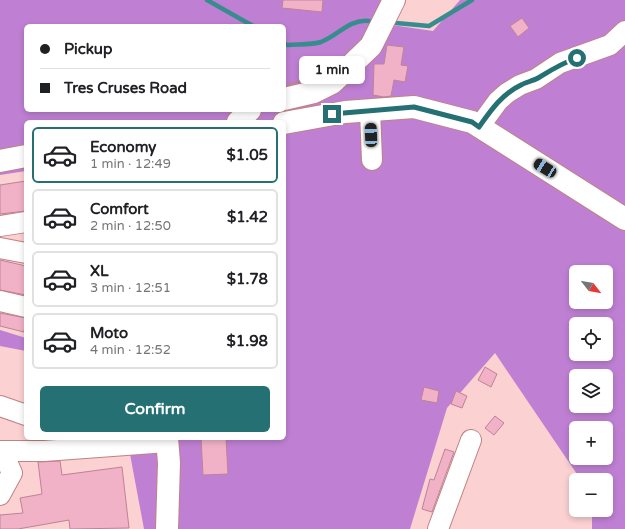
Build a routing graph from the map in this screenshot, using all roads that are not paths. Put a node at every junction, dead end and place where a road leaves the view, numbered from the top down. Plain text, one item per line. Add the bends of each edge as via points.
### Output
1 (394, 0) edge
2 (625, 31) edge
3 (286, 99) edge
4 (370, 111) junction
5 (248, 112) edge
6 (240, 120) edge
7 (286, 122) edge
8 (479, 127) junction
9 (24, 156) edge
10 (372, 160) dead end
11 (0, 161) edge
12 (625, 219) edge
13 (24, 222) edge
14 (0, 226) edge
15 (0, 248) edge
16 (24, 253) edge
17 (0, 301) edge
18 (24, 307) edge
19 (0, 406) edge
20 (24, 414) edge
21 (167, 440) edge
22 (471, 440) dead end
23 (61, 444) edge
24 (1, 451) edge
25 (0, 495) edge
26 (167, 529) edge
27 (438, 529) edge

1 - 3 main road via 371,46 332,84 314,92
2 - 8 street via 610,45 560,63 536,79 514,89 498,101
4 - 7 main road
4 - 8 main road via 414,107 472,122
4 - 10 street
5 - 6 main road
8 - 12 main road
9 - 11 main road
13 - 14 street
15 - 16 street
17 - 18 street
19 - 20 street
21 - 23 street
21 - 26 main road
22 - 27 street
23 - 24 street
24 - 25 street via 12,473

